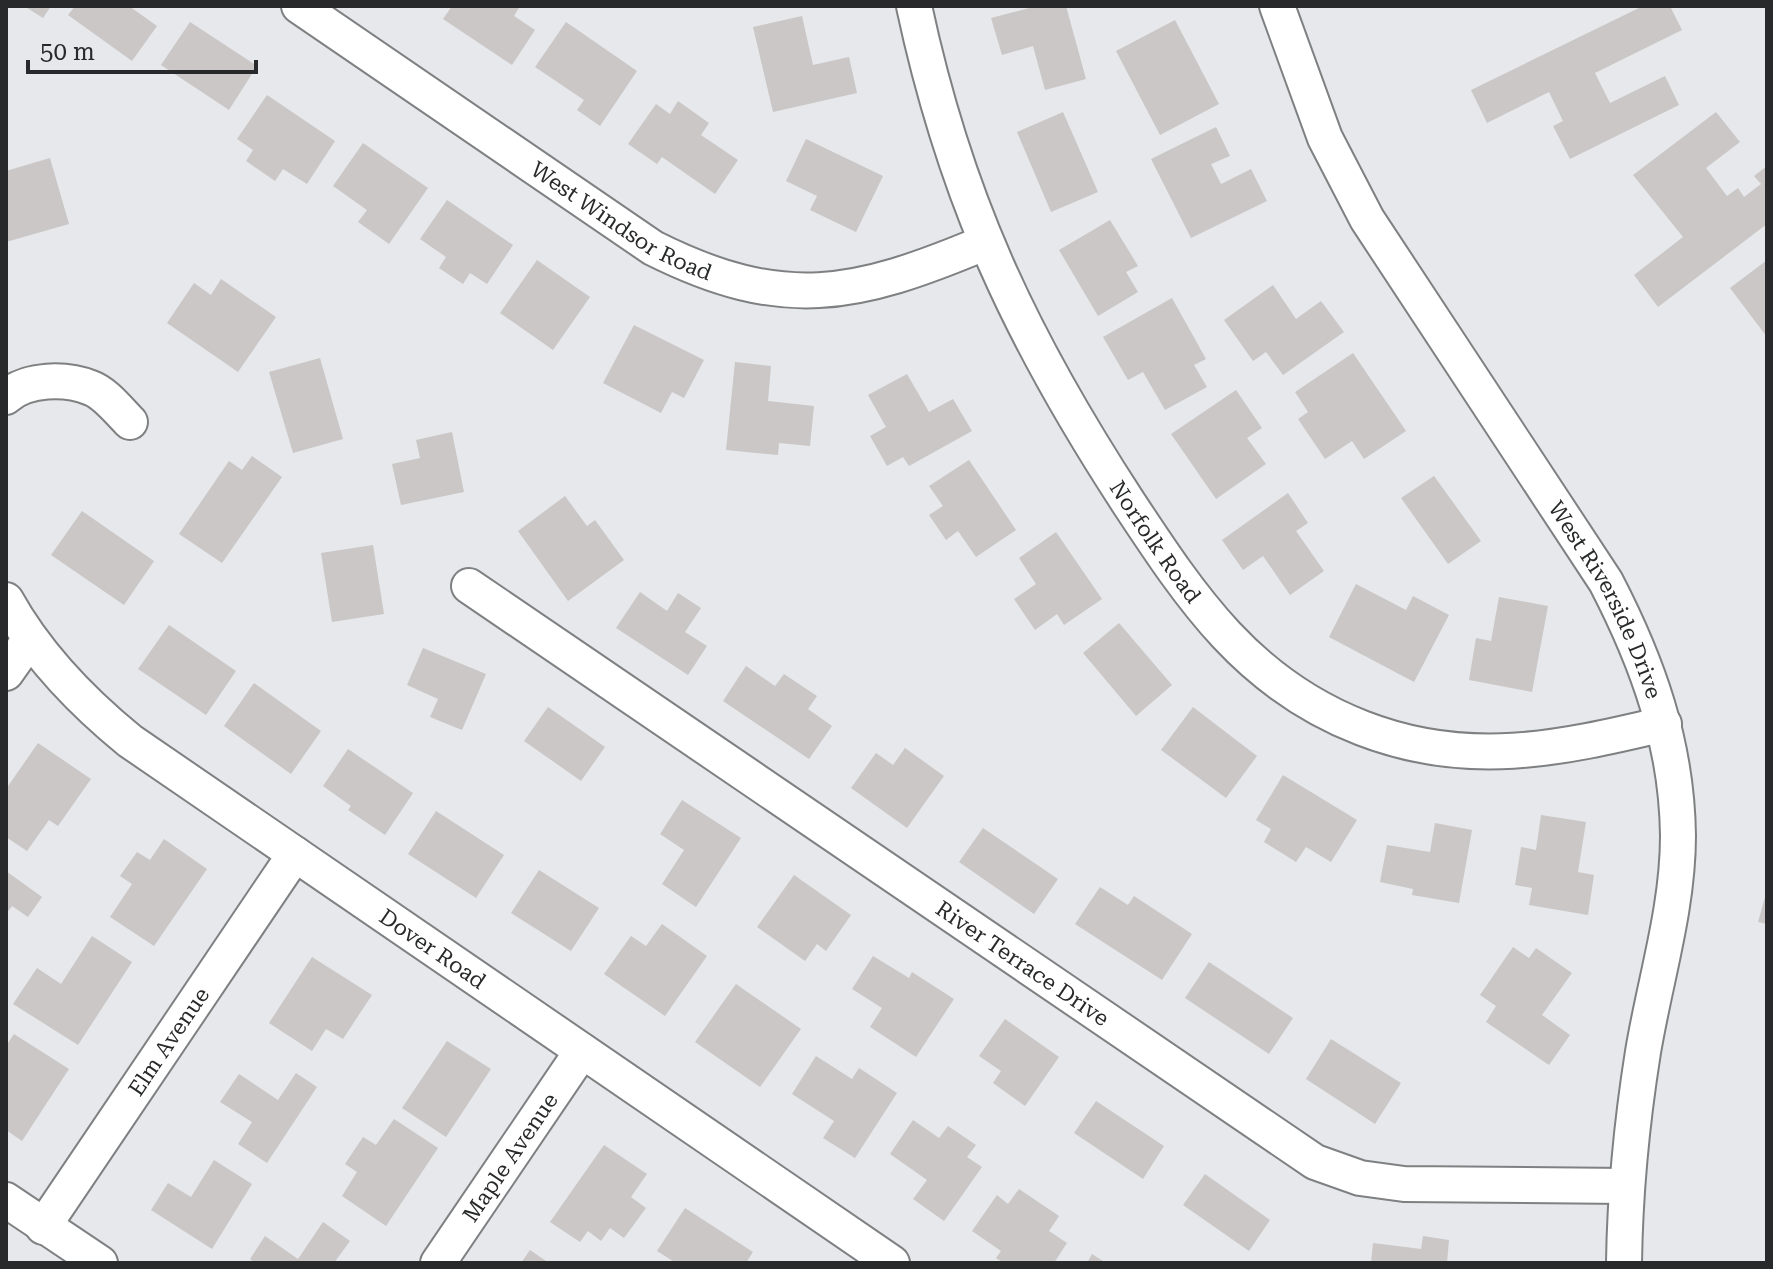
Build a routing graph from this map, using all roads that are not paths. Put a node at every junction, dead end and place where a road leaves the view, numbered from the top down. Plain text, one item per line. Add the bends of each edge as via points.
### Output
1 (299, 6) edge
2 (914, 6) edge
3 (1277, 6) edge
4 (984, 243) junction
5 (6, 397) edge
6 (130, 422) dead end
7 (469, 586) dead end
8 (6, 600) edge
9 (30, 639) junction
10 (6, 673) edge
11 (1664, 724) junction
12 (295, 854) junction
13 (582, 1051) junction
14 (1627, 1186) junction
15 (6, 1200) edge
16 (43, 1227) junction
17 (100, 1263) edge
18 (438, 1263) edge
19 (892, 1263) edge
20 (1624, 1263) edge

1 - 4 street, West Windsor Road via 653,248 694,269 753,285 830,290 875,284
2 - 4 street, Norfolk Road via 950,149
3 - 11 street, West Riverside Drive via 1325,138 1367,219 1606,582 1637,641
4 - 11 street, Norfolk Road via 1070,412 1183,585 1232,645 1272,678 1362,728 1437,749 1540,751
5 - 6 street via 54,380 94,389
7 - 14 street, River Terrace Drive via 1315,1162 1360,1178 1404,1184
8 - 9 street, Dover Road
9 - 10 street
9 - 12 street, Dover Road via 67,685 130,741
11 - 14 street, West Riverside Drive via 1678,837 1673,903 1643,1051
12 - 13 street, Dover Road
12 - 16 street, Elm Avenue
13 - 18 street, Maple Avenue
13 - 19 street, Dover Road
14 - 20 street, West Riverside Drive
15 - 16 street
16 - 17 street

